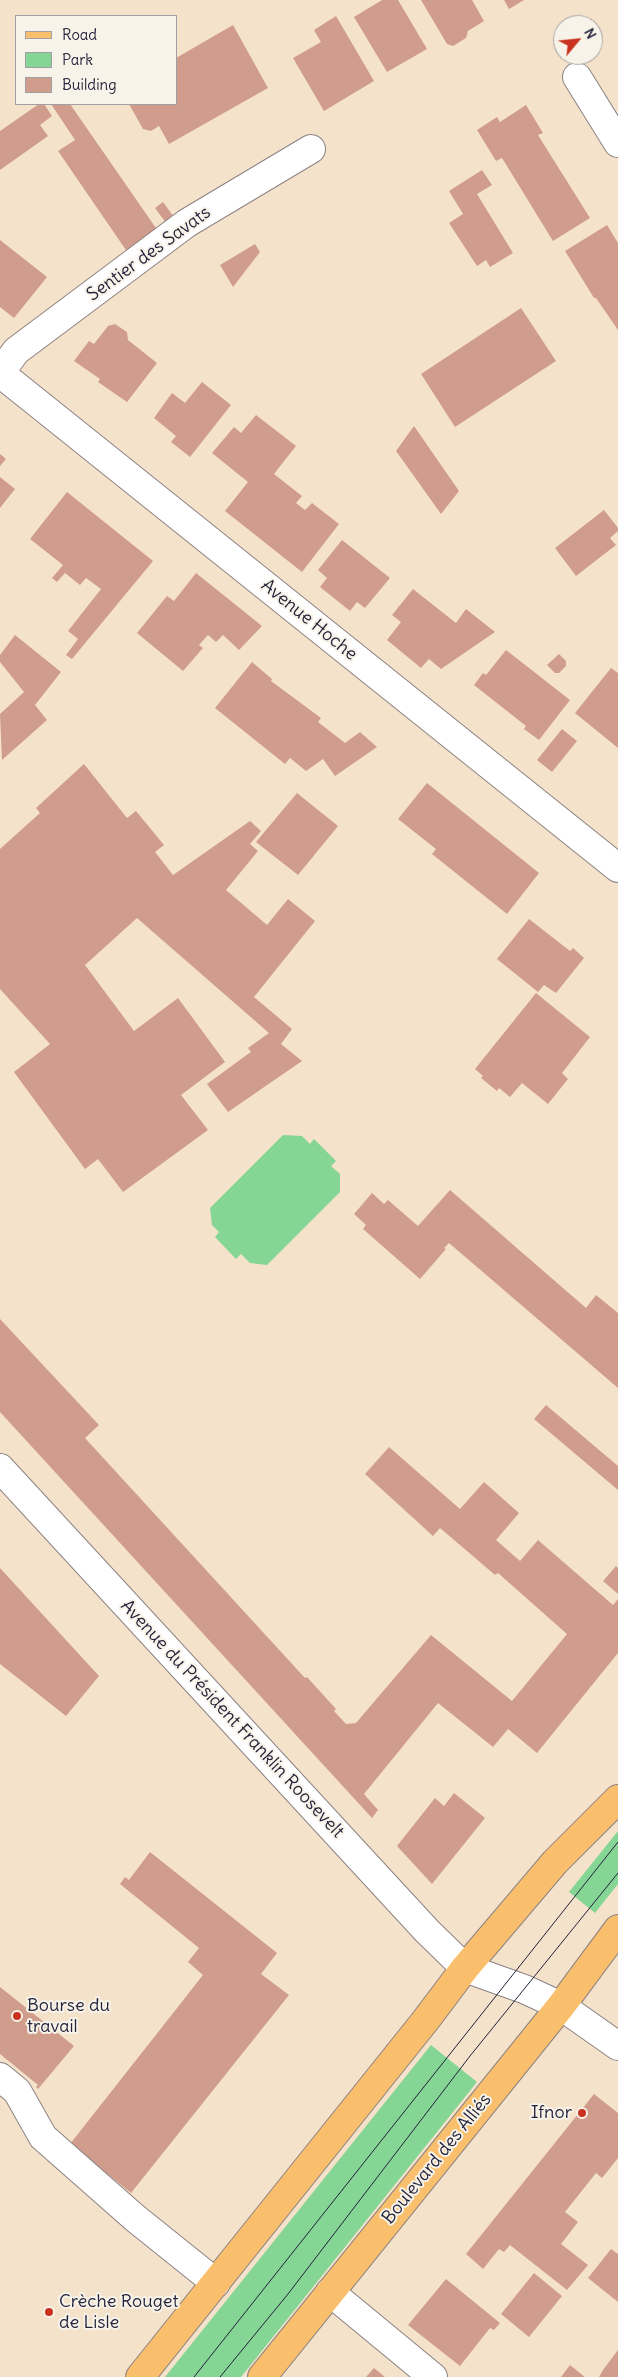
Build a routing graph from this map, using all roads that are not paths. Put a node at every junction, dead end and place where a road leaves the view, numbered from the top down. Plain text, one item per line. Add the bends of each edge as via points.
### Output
1 (577, 77) dead end
2 (618, 143) edge
3 (311, 149) dead end
4 (0, 373) edge
5 (618, 868) edge
6 (0, 1468) edge
7 (618, 1799) edge
8 (614, 1935) edge
9 (465, 1968) junction
10 (561, 2006) junction
11 (618, 2046) edge
12 (0, 2077) edge
13 (216, 2283) junction
14 (330, 2292) junction
15 (140, 2377) edge
16 (262, 2377) edge
17 (433, 2377) edge

1 - 2 street
3 - 4 street, Sentier des Savats via 186,223 16,351
4 - 5 street, Avenue Hoche
6 - 9 street, Avenue du Président Franklin Roosevelt via 427,1931
7 - 9 main road via 554,1862
8 - 10 main road, Boulevard des Alliés
9 - 10 street
9 - 13 main road
10 - 11 street
10 - 14 main road, Boulevard des Alliés
12 - 13 street via 17,2090 43,2137 135,2218
13 - 15 main road
14 - 16 main road, Boulevard des Alliés
14 - 17 street

